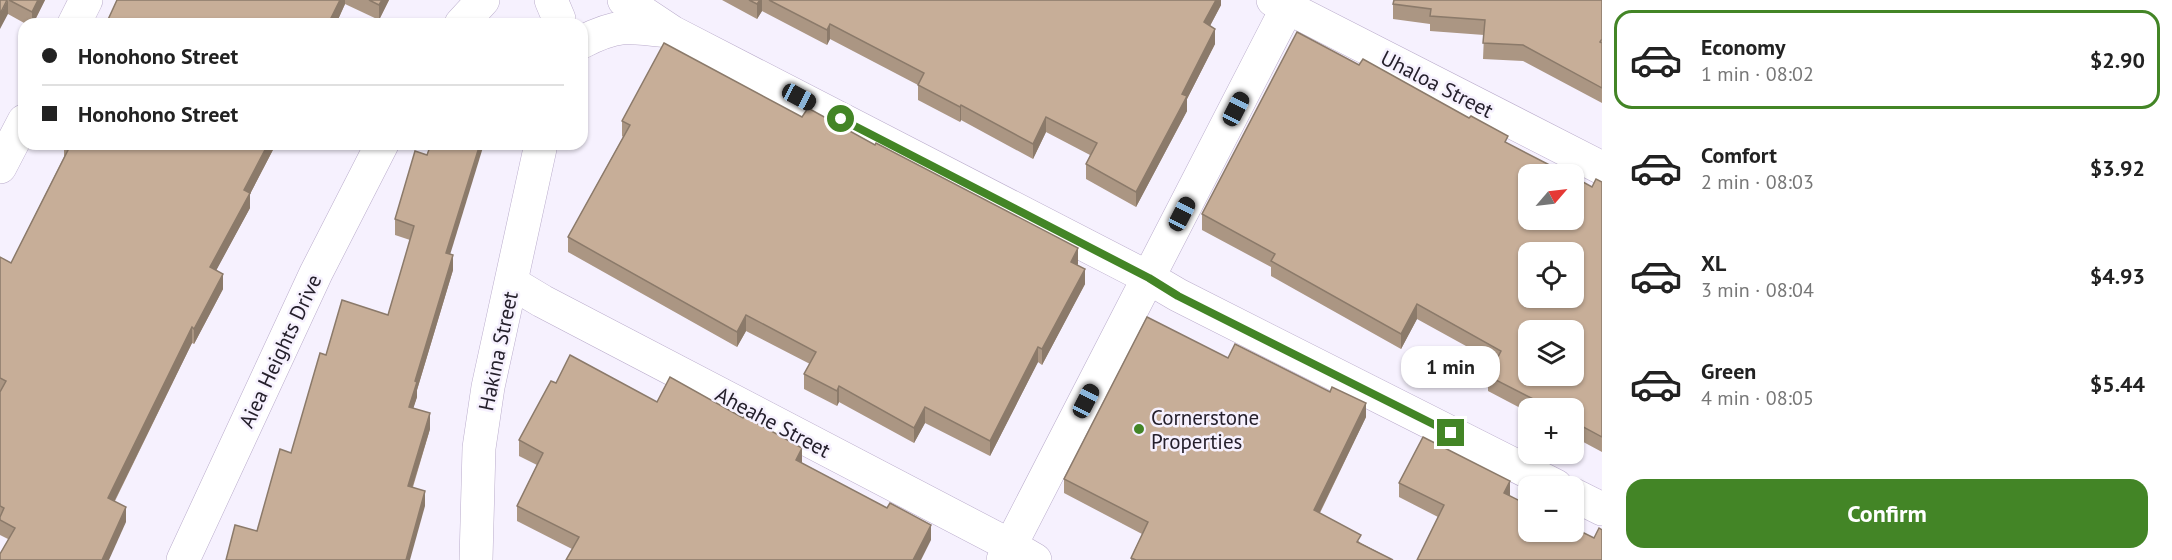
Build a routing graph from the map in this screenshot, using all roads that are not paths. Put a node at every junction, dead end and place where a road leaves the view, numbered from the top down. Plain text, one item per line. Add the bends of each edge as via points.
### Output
1 (86, 0) edge
2 (483, 0) edge
3 (551, 0) edge
4 (624, 0) edge
5 (1280, 4) edge
6 (77, 18) edge
7 (466, 18) edge
8 (558, 18) edge
9 (672, 32) junction
10 (588, 39) edge
11 (18, 132) edge
12 (379, 150) edge
13 (541, 150) edge
14 (0, 167) edge
15 (1602, 168) edge
16 (1149, 278) junction
17 (512, 283) junction
18 (1536, 476) edge
19 (1584, 500) edge
20 (1602, 509) edge
21 (1016, 555) edge
22 (183, 560) edge
23 (476, 560) edge

1 - 6 street
2 - 7 street
3 - 8 street
4 - 9 street
5 - 15 street, Uhaloa Street
5 - 16 street
9 - 10 street via 633,26 605,30
9 - 16 street
11 - 14 street
12 - 22 street, Aiea Heights Drive via 316,273
13 - 17 street, Hakina Street
16 - 18 street
16 - 21 street
17 - 21 street, Aheahe Street
17 - 23 street, Hakina Street via 488,387 479,448
19 - 20 street

